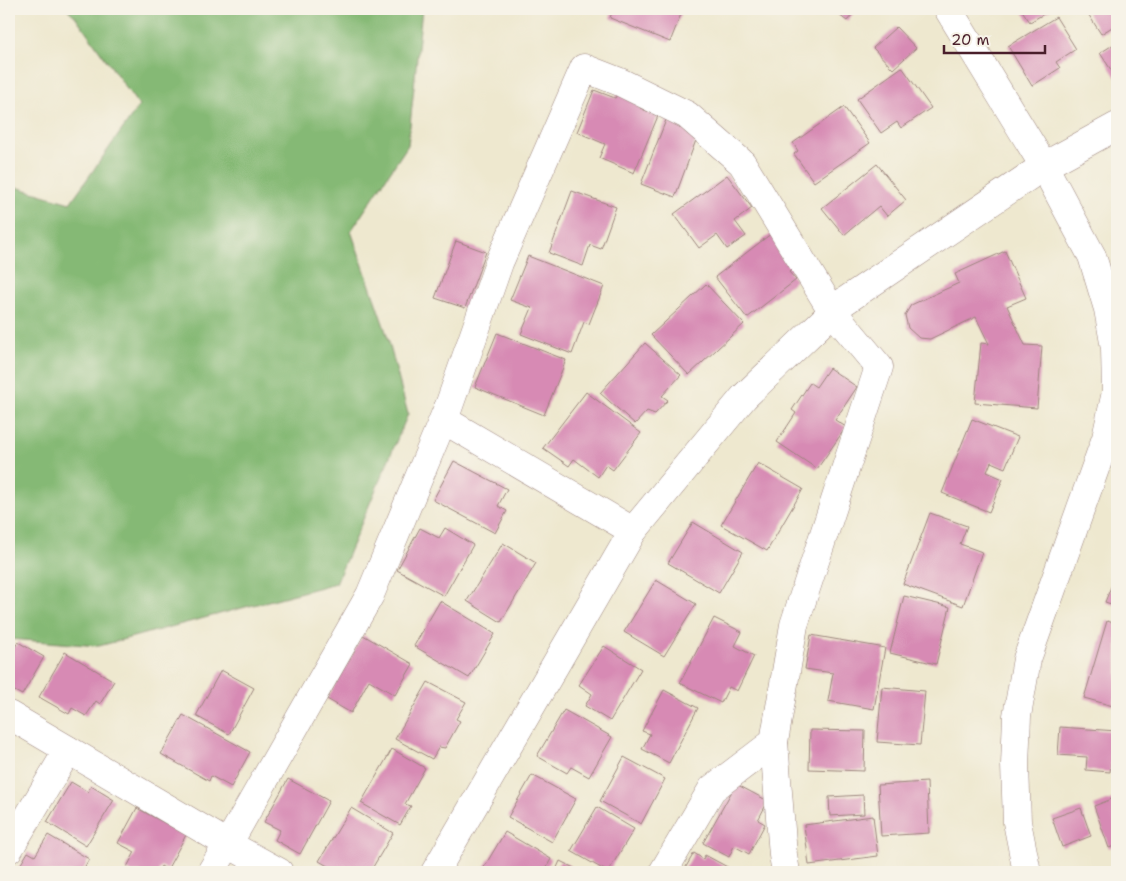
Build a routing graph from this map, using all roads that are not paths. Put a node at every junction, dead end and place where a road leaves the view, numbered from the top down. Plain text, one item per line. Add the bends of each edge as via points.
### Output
1 (948, 9) edge
2 (1117, 126) edge
3 (1044, 166) junction
4 (833, 312) junction
5 (447, 410) junction
6 (633, 531) junction
7 (9, 715) edge
8 (774, 742) junction
9 (68, 750) junction
10 (228, 844) junction
11 (9, 849) edge
12 (211, 872) edge
13 (279, 872) edge
14 (435, 872) edge
15 (663, 872) edge
16 (786, 872) edge
17 (1027, 872) edge

1 - 3 street
2 - 3 street
3 - 4 street
3 - 17 street via 1092,256 1108,309 1115,348 1116,392 1106,438 1025,668 1017,716 1015,765 1017,822
4 - 5 street via 742,163 687,115 584,68 499,263
4 - 6 street via 744,397
4 - 8 street via 879,366 794,625
5 - 6 street via 444,420
5 - 10 street via 370,595
6 - 14 street
7 - 9 street
8 - 15 street via 712,789
8 - 16 street
9 - 10 street
9 - 11 street
10 - 12 street
10 - 13 street

